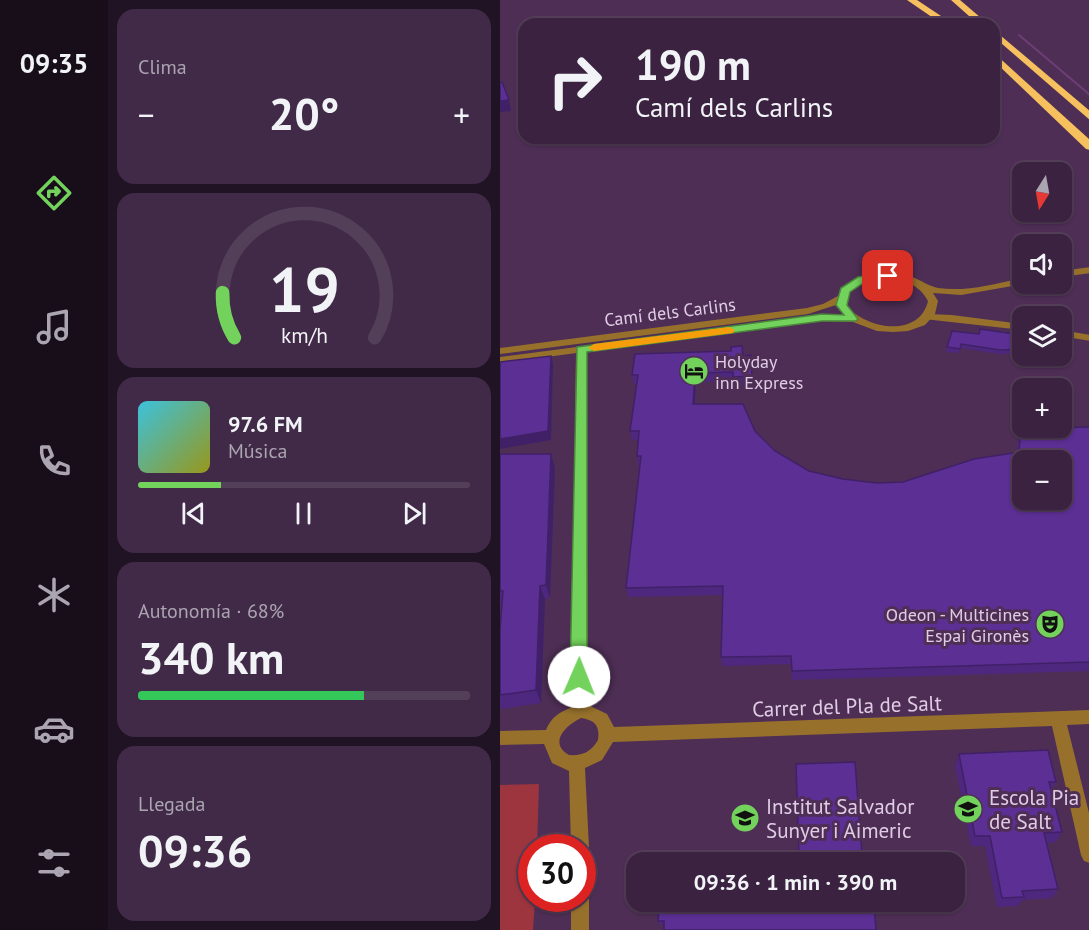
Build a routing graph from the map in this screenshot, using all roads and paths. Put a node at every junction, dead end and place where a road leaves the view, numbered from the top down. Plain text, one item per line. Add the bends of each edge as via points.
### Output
1 (911, 0) edge
2 (931, 0) edge
3 (955, 0) edge
4 (939, 18) edge
5 (951, 18) edge
6 (976, 18) edge
7 (1000, 38) edge
8 (1000, 62) edge
9 (1090, 117) edge
10 (1090, 147) edge
11 (1090, 270) edge
12 (1072, 272) edge
13 (1012, 283) edge
14 (924, 288) junction
15 (958, 293) junction
16 (841, 298) junction
17 (933, 306) junction
18 (928, 317) junction
19 (852, 319) junction
20 (1012, 326) edge
21 (1072, 335) edge
22 (1090, 338) edge
23 (581, 350) junction
24 (500, 351) edge
25 (500, 360) edge
26 (580, 711) junction
27 (1090, 717) edge
28 (1058, 718) junction
29 (606, 735) junction
30 (551, 737) junction
31 (500, 738) edge
32 (577, 764) junction
33 (580, 834) edge
34 (1090, 855) edge
35 (580, 912) edge
36 (580, 930) edge

1 - 4 highway
2 - 5 highway
3 - 6 highway
7 - 9 highway
8 - 10 highway
11 - 12 street
13 - 15 street
14 - 15 street
14 - 16 street via 902,278 875,276 852,284
14 - 17 street
15 - 17 street
16 - 19 street
16 - 24 street, Camí dels Carlins via 808,310
17 - 18 street
18 - 19 street via 907,328 890,330
18 - 20 street
19 - 23 street, Camí dels Carlins via 822,318
21 - 22 street
23 - 25 street, Camí dels Carlins
23 - 26 street
26 - 29 street via 598,715
26 - 30 street via 561,719
27 - 28 street, Carrer del Pla de Salt
28 - 29 street, Carrer del Pla de Salt
28 - 34 street
29 - 32 street via 599,752
30 - 31 street
30 - 32 street via 554,755
32 - 33 street
35 - 36 street

